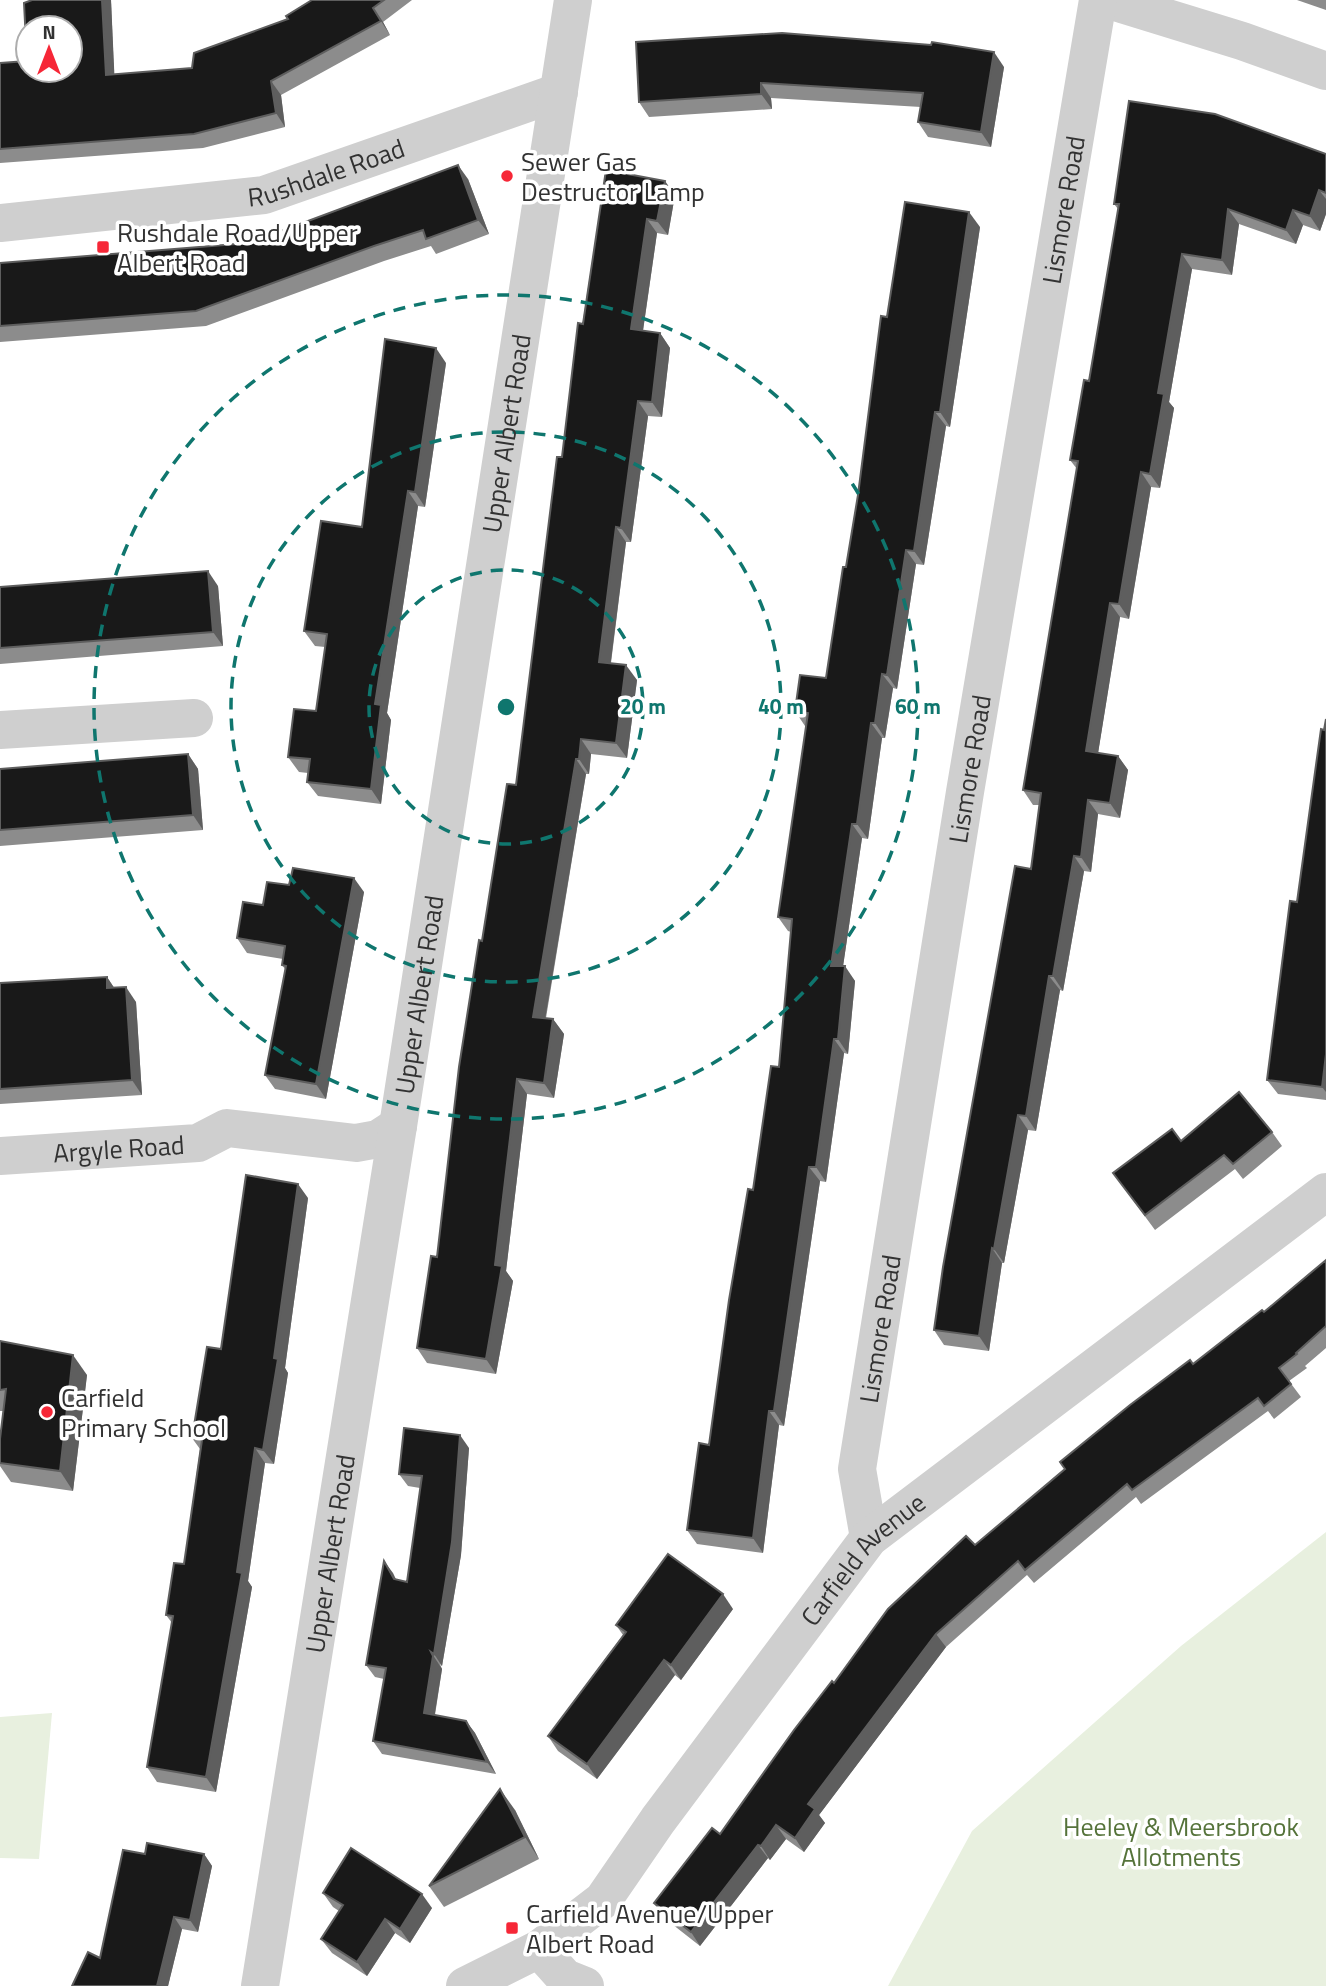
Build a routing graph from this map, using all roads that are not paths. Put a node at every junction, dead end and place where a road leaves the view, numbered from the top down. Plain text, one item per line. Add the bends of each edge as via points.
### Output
1 (573, 0) edge
2 (1098, 0) edge
3 (1110, 0) edge
4 (1326, 71) edge
5 (559, 92) junction
6 (0, 223) edge
7 (194, 718) dead end
8 (0, 730) edge
9 (398, 1126) junction
10 (0, 1156) edge
11 (1326, 1192) edge
12 (869, 1538) junction
13 (539, 1950) junction
14 (260, 1986) edge
15 (465, 1986) edge
16 (585, 1986) edge

1 - 5 street, Upper Albert Road
2 - 12 street, Lismore Road via 857,1469
3 - 4 street
5 - 6 street, Rushdale Road via 264,195
5 - 9 street, Upper Albert Road
7 - 8 street
9 - 10 street, Argyle Road via 378,1139 356,1143 228,1128 198,1143
9 - 14 street, Upper Albert Road
11 - 12 street, Carfield Avenue
12 - 13 street, Carfield Avenue via 603,1900
13 - 15 street, Carfield Avenue
13 - 16 street via 565,1978

